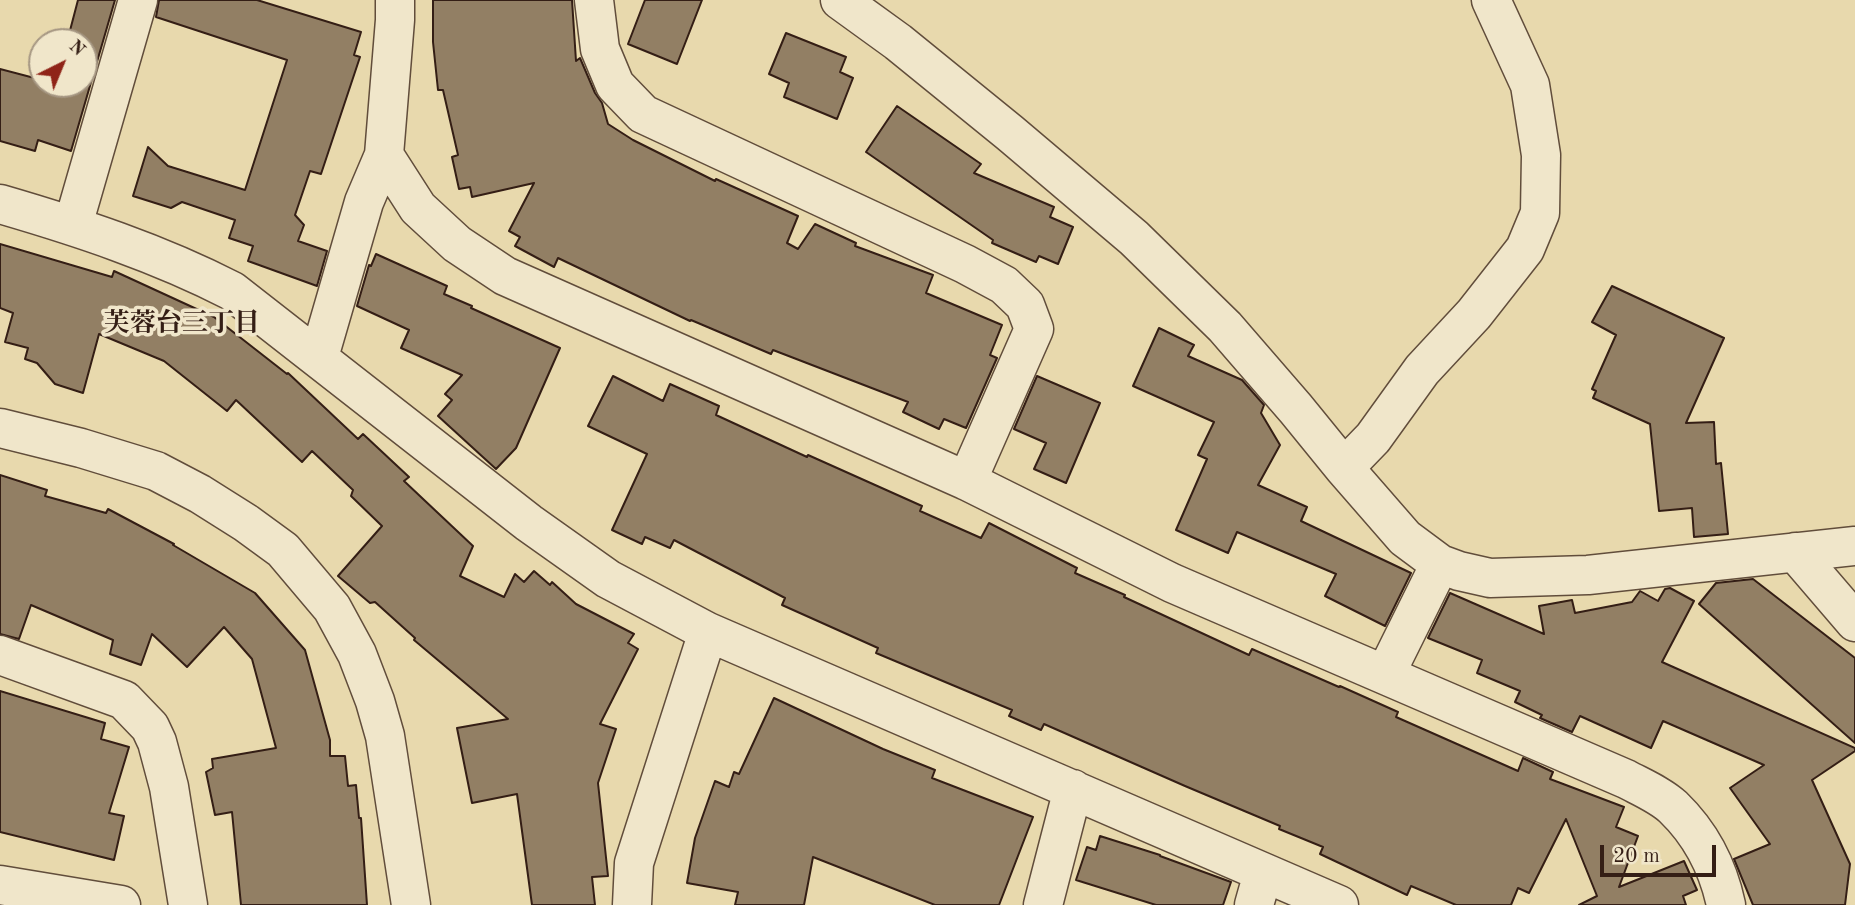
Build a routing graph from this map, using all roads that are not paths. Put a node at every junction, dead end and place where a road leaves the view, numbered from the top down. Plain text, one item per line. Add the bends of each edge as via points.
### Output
1 (138, 0) edge
2 (395, 0) edge
3 (594, 0) edge
4 (840, 0) edge
5 (1491, 0) edge
6 (384, 155) junction
7 (0, 204) edge
8 (73, 225) junction
9 (318, 357) junction
10 (0, 428) edge
11 (1344, 468) junction
12 (967, 481) junction
13 (1855, 546) edge
14 (1795, 552) junction
15 (1440, 564) junction
16 (1855, 622) edge
17 (708, 632) junction
18 (0, 655) edge
19 (1385, 675) junction
20 (1073, 789) junction
21 (0, 885) edge
22 (1258, 889) edge
23 (121, 905) edge
24 (188, 905) edge
25 (411, 905) edge
26 (632, 905) edge
27 (1043, 905) edge
28 (1339, 905) edge
29 (1727, 905) edge

1 - 8 street
2 - 6 street
3 - 12 street via 600,49 615,85 643,114 965,264 1004,285 1025,305 1034,329
4 - 11 street via 1010,133 1134,238 1225,327
5 - 11 street via 1530,85 1541,155 1540,213 1525,249
6 - 9 street via 364,202
6 - 12 street via 418,208 457,244 505,276
7 - 8 street
8 - 9 street via 232,290
9 - 17 street via 529,523 608,579
10 - 25 street via 156,471 223,508 283,550 332,608 375,701 386,736
11 - 15 street via 1405,538
12 - 19 street via 1172,583
13 - 14 street
14 - 15 street via 1560,576 1490,578
14 - 16 street
15 - 19 street
17 - 20 street
17 - 26 street via 634,863
18 - 24 street via 124,700 150,727 169,786
19 - 29 street via 1626,779 1672,805 1701,840 1721,879
20 - 22 street
20 - 27 street
21 - 23 street
22 - 28 street

